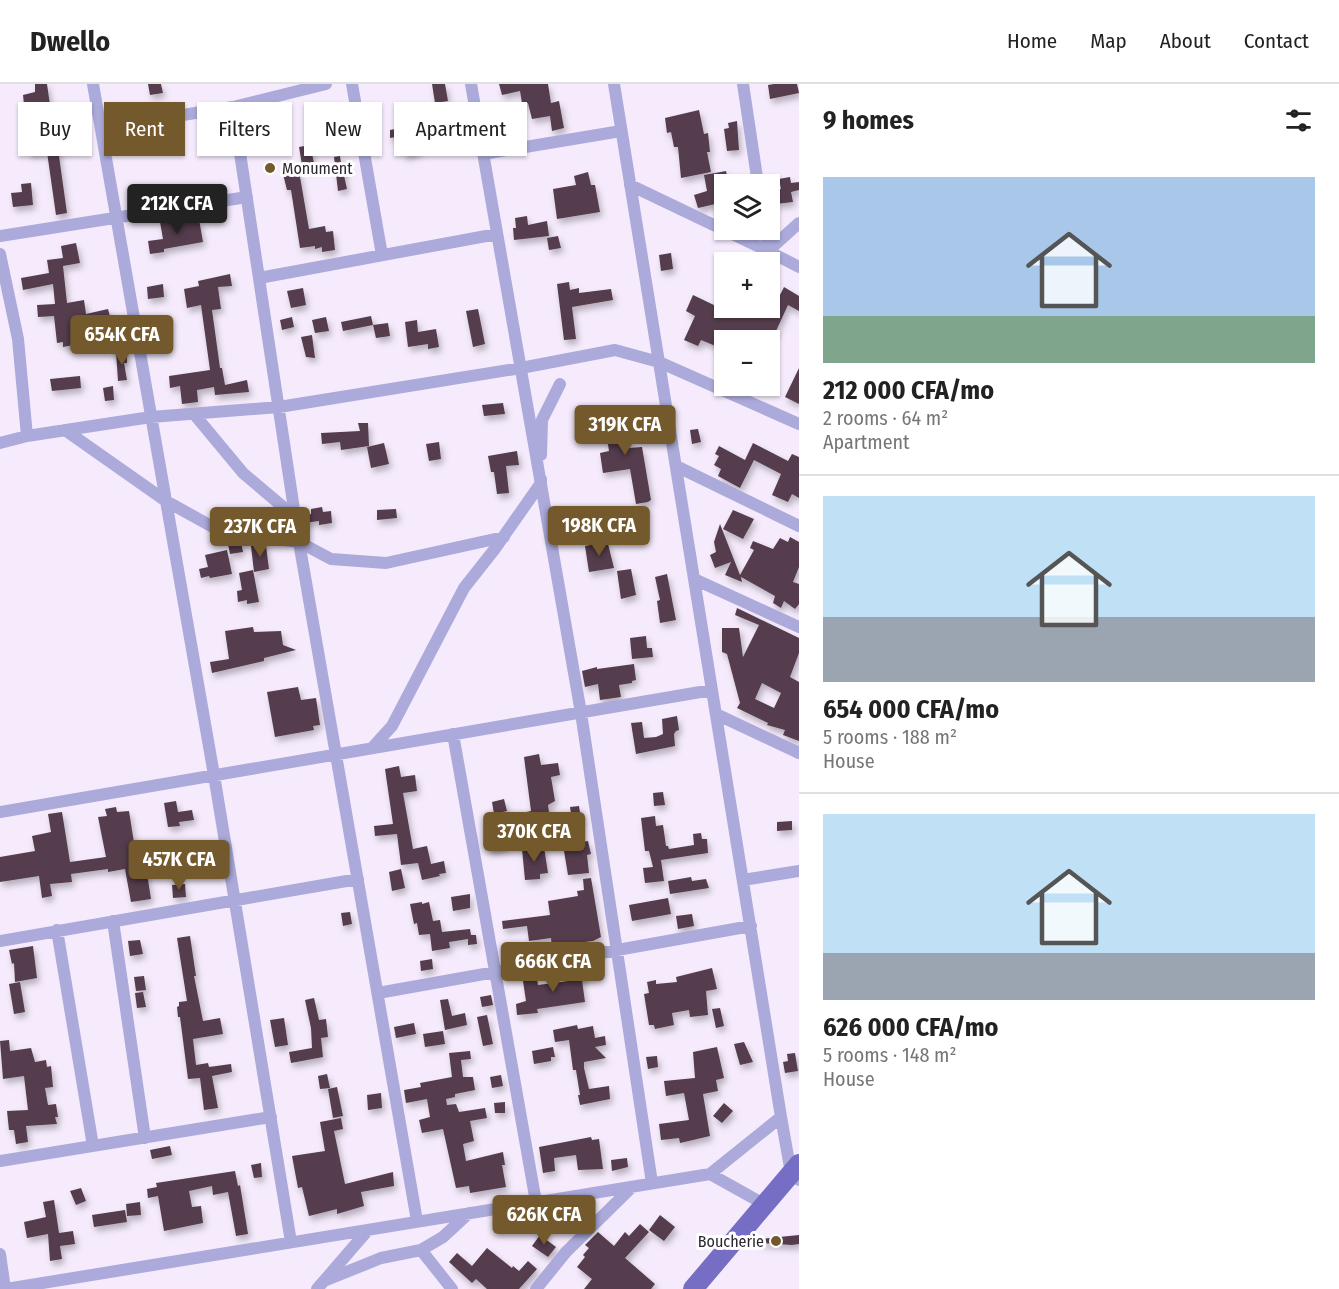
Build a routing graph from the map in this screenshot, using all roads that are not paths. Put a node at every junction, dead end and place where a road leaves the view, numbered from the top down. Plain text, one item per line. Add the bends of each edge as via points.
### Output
1 (93, 84) edge
2 (326, 84) edge
3 (352, 84) edge
4 (471, 84) edge
5 (614, 84) edge
6 (743, 84) edge
7 (253, 102) edge
8 (474, 102) edge
9 (197, 113) edge
10 (101, 128) junction
11 (621, 131) junction
12 (527, 147) edge
13 (240, 156) edge
14 (483, 156) edge
15 (756, 174) edge
16 (630, 185) junction
17 (246, 197) junction
18 (116, 217) junction
19 (799, 223) edge
20 (497, 234) junction
21 (0, 236) edge
22 (766, 240) edge
23 (768, 251) junction
24 (0, 254) edge
25 (382, 255) junction
26 (799, 267) edge
27 (259, 278) junction
28 (658, 362) junction
29 (520, 368) junction
30 (560, 384) dead end
31 (279, 407) junction
32 (194, 414) junction
33 (151, 417) junction
34 (799, 424) edge
35 (65, 430) junction
36 (27, 436) junction
37 (0, 443) edge
38 (676, 466) junction
39 (541, 483) junction
40 (166, 501) junction
41 (295, 517) junction
42 (799, 526) edge
43 (504, 537) junction
44 (299, 542) junction
45 (694, 579) junction
46 (799, 627) edge
47 (712, 690) junction
48 (581, 713) junction
49 (716, 714) junction
50 (453, 734) junction
51 (372, 748) junction
52 (799, 753) edge
53 (336, 754) junction
54 (214, 775) junction
55 (0, 813) edge
56 (799, 871) edge
57 (358, 879) junction
58 (743, 879) junction
59 (235, 900) junction
60 (113, 921) junction
61 (751, 926) junction
62 (57, 930) junction
63 (0, 940) edge
64 (617, 950) junction
65 (495, 972) junction
66 (378, 993) junction
67 (271, 1117) junction
68 (781, 1117) junction
69 (145, 1138) junction
70 (93, 1146) junction
71 (0, 1161) edge
72 (797, 1172) edge
73 (710, 1174) junction
74 (652, 1184) junction
75 (632, 1187) junction
76 (536, 1202) junction
77 (764, 1204) junction
78 (469, 1213) junction
79 (417, 1221) junction
80 (368, 1230) junction
81 (291, 1242) junction
82 (421, 1250) junction
83 (0, 1254) edge
84 (320, 1285) edge
85 (6, 1289) edge
86 (452, 1289) edge
87 (536, 1289) edge
88 (693, 1289) edge

1 - 10 street
2 - 7 street
3 - 25 street
4 - 8 street
5 - 11 street
6 - 15 street
9 - 10 street
10 - 18 street
11 - 12 street
11 - 16 street
13 - 17 street
14 - 20 street
16 - 23 street
16 - 28 street
17 - 18 street
17 - 27 street
18 - 21 street
18 - 33 street
19 - 23 street
20 - 25 street
20 - 29 street
22 - 23 street
23 - 26 street
24 - 36 street via 18,339
25 - 27 street
27 - 31 street
28 - 29 street via 615,350
28 - 34 street
28 - 38 street
29 - 31 street
29 - 39 street
30 - 39 street via 542,420
31 - 32 street
31 - 41 street
32 - 33 street
32 - 41 street via 243,473
33 - 35 street
33 - 40 street
35 - 36 street
35 - 40 street
36 - 37 street
38 - 42 street
38 - 45 street
39 - 43 street
39 - 48 street
40 - 44 street via 220,531
40 - 54 street
41 - 44 street
43 - 44 street via 386,563 331,559
43 - 51 street via 464,588 392,726
44 - 53 street
45 - 46 street
45 - 47 street
47 - 48 street
47 - 49 street
48 - 50 street
48 - 64 street
49 - 52 street
49 - 58 street
50 - 51 street
50 - 65 street
51 - 53 street
53 - 54 street
53 - 57 street
54 - 55 street
54 - 59 street
56 - 58 street
57 - 59 street
57 - 66 street
58 - 61 street
59 - 60 street
59 - 67 street
60 - 62 street
60 - 69 street
61 - 64 street
61 - 68 street
62 - 63 street
62 - 70 street
64 - 65 street
64 - 74 street
65 - 66 street
65 - 76 street
66 - 79 street
67 - 69 street
67 - 81 street
68 - 72 street
68 - 73 street
69 - 70 street
70 - 71 street
72 - 77 main road
73 - 74 street
73 - 77 street
74 - 75 street
75 - 76 street
75 - 87 street via 566,1252
76 - 78 street
77 - 88 main road
78 - 79 street
78 - 82 street via 443,1237
79 - 80 street
80 - 81 street
80 - 84 street
81 - 85 street
82 - 84 street via 381,1258
82 - 86 street
83 - 85 street

